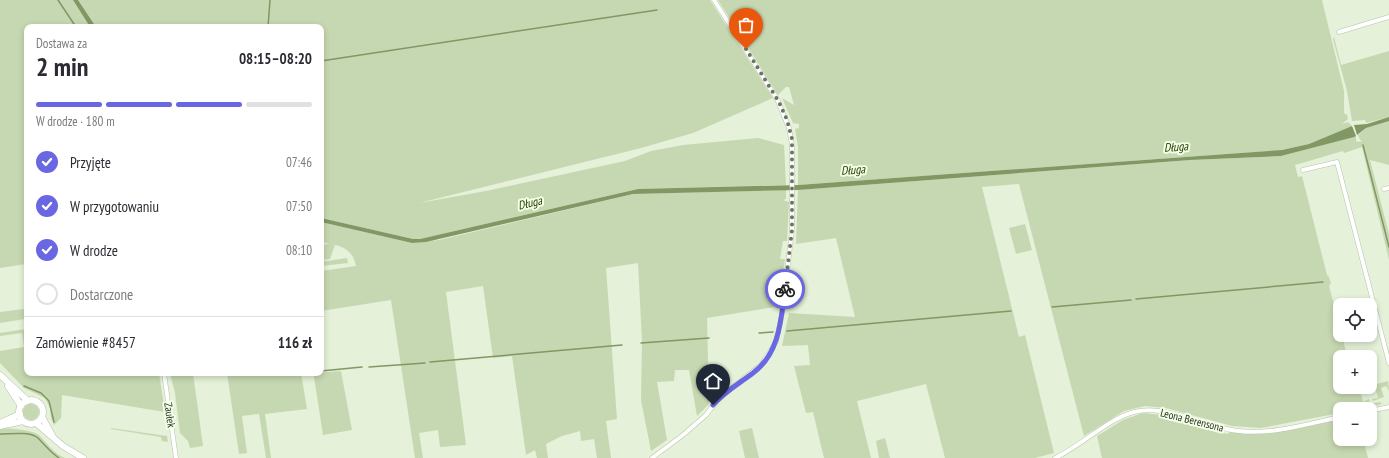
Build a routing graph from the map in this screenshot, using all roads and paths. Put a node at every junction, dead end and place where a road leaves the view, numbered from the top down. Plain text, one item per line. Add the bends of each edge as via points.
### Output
1 (714, 0) edge
2 (1389, 17) edge
3 (1339, 32) dead end
4 (1303, 170) dead end
5 (1389, 188) edge
6 (1384, 189) dead end
7 (1389, 363) edge
8 (0, 375) edge
9 (164, 376) edge
10 (5, 381) junction
11 (28, 401) junction
12 (21, 406) junction
13 (1389, 407) edge
14 (1377, 410) edge
15 (20, 414) junction
16 (42, 417) junction
17 (1333, 418) edge
18 (23, 421) junction
19 (0, 423) edge
20 (36, 423) junction
21 (0, 426) edge
22 (55, 440) junction
23 (83, 458) edge
24 (176, 458) edge
25 (652, 458) edge
26 (1055, 458) edge

1 - 25 street via 784,112 792,139 792,230 782,314 778,337 766,360 719,398 692,428
2 - 3 street
4 - 7 street via 1337,162
5 - 6 street
8 - 10 street
9 - 24 street, Zaułek
10 - 11 street
10 - 12 street
11 - 12 street
11 - 16 street via 36,401 40,405
12 - 15 street
13 - 14 street
15 - 18 street
15 - 19 street
16 - 20 street
16 - 22 street
17 - 26 street, Leona Berensona via 1255,432 1231,430 1161,412 1142,411 1122,416
18 - 20 street via 29,424
18 - 21 street
20 - 22 street
22 - 23 street

